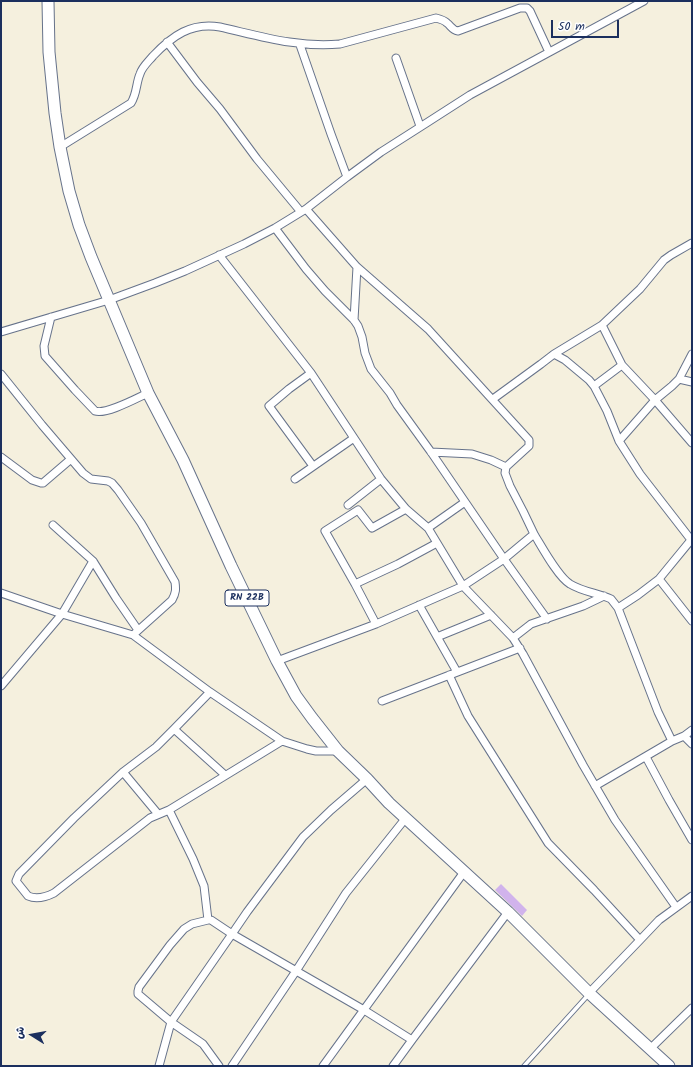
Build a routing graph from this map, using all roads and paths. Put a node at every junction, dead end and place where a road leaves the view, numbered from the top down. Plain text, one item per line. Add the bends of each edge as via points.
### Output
1 (48, 1) edge
2 (644, 1) edge
3 (167, 42) junction
4 (300, 44) junction
5 (549, 52) junction
6 (396, 58) dead end
7 (420, 126) junction
8 (60, 147) junction
9 (347, 176) junction
10 (303, 211) junction
11 (275, 228) junction
12 (692, 243) edge
13 (219, 255) junction
14 (357, 267) junction
15 (109, 300) junction
16 (52, 317) junction
17 (354, 320) junction
18 (602, 325) junction
19 (1, 332) edge
20 (554, 354) junction
21 (692, 354) edge
22 (622, 365) junction
23 (311, 373) junction
24 (2, 378) edge
25 (679, 379) junction
26 (692, 382) edge
27 (594, 386) junction
28 (148, 393) junction
29 (493, 399) junction
30 (655, 400) junction
31 (354, 438) junction
32 (619, 441) junction
33 (692, 443) edge
34 (431, 452) junction
35 (1, 457) edge
36 (71, 459) junction
37 (312, 466) junction
38 (506, 467) junction
39 (295, 479) dead end
40 (381, 479) junction
41 (465, 502) junction
42 (348, 505) dead end
43 (406, 509) junction
44 (53, 525) dead end
45 (428, 528) junction
46 (534, 534) junction
47 (692, 540) edge
48 (437, 543) junction
49 (504, 560) junction
50 (94, 561) junction
51 (659, 579) junction
52 (354, 584) junction
53 (463, 586) junction
54 (1, 593) edge
55 (604, 596) junction
56 (419, 605) junction
57 (618, 608) junction
58 (62, 614) junction
59 (491, 615) junction
60 (547, 619) junction
61 (692, 621) edge
62 (376, 624) junction
63 (136, 633) junction
64 (437, 637) junction
65 (513, 638) junction
66 (520, 648) junction
67 (277, 661) junction
68 (457, 672) junction
69 (449, 675) junction
70 (1, 686) edge
71 (210, 692) junction
72 (382, 701) dead end
73 (174, 729) junction
74 (692, 730) edge
75 (684, 736) junction
76 (282, 741) junction
77 (672, 741) junction
78 (692, 744) edge
79 (338, 751) junction
80 (646, 757) junction
81 (123, 772) junction
82 (225, 775) junction
83 (367, 779) junction
84 (595, 786) junction
85 (169, 810) junction
86 (158, 814) junction
87 (405, 819) junction
88 (692, 840) edge
89 (464, 872) junction
90 (692, 896) edge
91 (676, 907) junction
92 (508, 912) junction
93 (208, 920) junction
94 (232, 934) junction
95 (640, 940) junction
96 (296, 971) junction
97 (589, 994) junction
98 (692, 1008) edge
99 (364, 1010) junction
100 (171, 1022) junction
101 (412, 1040) junction
102 (650, 1049) junction
103 (160, 1066) edge
104 (219, 1066) edge
105 (232, 1066) edge
106 (323, 1066) edge
107 (393, 1066) edge
108 (524, 1066) edge
109 (669, 1066) edge

1 - 8 main road, RN 22B via 49,52
2 - 5 street
3 - 4 street via 194,28 210,25
3 - 8 street via 144,65 131,103
3 - 10 street via 257,159
4 - 5 street via 340,44 436,18 458,31 513,10 527,8
4 - 9 street
5 - 7 street via 470,95
6 - 7 street
7 - 9 street
8 - 15 main road, RN 22B via 79,225
9 - 10 street
10 - 11 street
10 - 14 street
11 - 13 street
11 - 17 street via 306,269
12 - 18 street via 664,260 640,289
13 - 15 street via 155,284
13 - 23 street
14 - 17 street
14 - 29 street via 428,329
15 - 16 street
15 - 28 main road, RN 22B
16 - 19 street
16 - 28 street via 44,346 45,356 95,411 103,412
17 - 34 street via 371,369
18 - 20 street
18 - 22 street
20 - 27 street via 577,369
20 - 29 street
21 - 25 street
22 - 27 street
22 - 30 street
23 - 31 street
23 - 37 street via 269,406
24 - 36 street
25 - 26 street
25 - 30 street
27 - 32 street
28 - 67 main road, RN 22B via 183,460
29 - 38 street via 529,440 529,446
30 - 32 street
30 - 33 street
31 - 37 street
31 - 40 street
32 - 47 street via 640,474
34 - 38 street via 472,454
34 - 41 street
35 - 36 street via 40,483
36 - 63 street via 87,476 108,481 118,490 141,523 175,582 172,600
37 - 39 street
38 - 46 street via 505,475
40 - 42 street
40 - 43 street
41 - 45 street
41 - 49 street
43 - 45 street
43 - 52 street via 372,528 358,510 325,531
44 - 50 street
45 - 48 street
46 - 49 street
46 - 55 street via 563,579 578,588
47 - 51 street
48 - 52 street
48 - 53 street
49 - 53 street
49 - 60 street
50 - 58 street
50 - 63 street
51 - 57 street
51 - 61 street
52 - 62 street
53 - 56 street
53 - 59 street
54 - 58 street
55 - 57 street via 611,599
55 - 60 street
56 - 62 street
56 - 64 street
57 - 77 street via 658,712
58 - 63 street
58 - 70 street
59 - 64 street
59 - 65 street
60 - 65 street via 531,624
62 - 67 street
63 - 71 street
64 - 68 street
65 - 66 street
66 - 68 street
66 - 84 street
67 - 79 main road, RN 22B via 296,696
68 - 69 street
69 - 72 street
69 - 95 street via 468,716 548,843
71 - 73 street
71 - 76 street
73 - 81 street via 156,747
73 - 82 street
74 - 75 street
75 - 77 street
75 - 78 street
76 - 79 street via 306,750
76 - 82 street
77 - 80 street
79 - 83 main road, RN 22B
80 - 84 street
80 - 88 street
81 - 86 street
81 - 86 street via 19,874 16,881 28,896 37,898 54,893
82 - 85 street
83 - 87 main road, RN 22B
83 - 94 street via 303,837
84 - 91 street via 615,820
85 - 86 street
85 - 93 street via 204,886
87 - 89 main road, RN 22B
87 - 96 street via 346,894
89 - 92 main road, RN 22B
89 - 99 street
90 - 91 street
91 - 95 street
92 - 97 main road, RN 22B
92 - 101 street
93 - 94 street via 214,921
93 - 100 street via 188,925 139,987 138,994
94 - 96 street
94 - 100 street
95 - 97 street
96 - 99 street
96 - 105 street
97 - 102 main road, RN 22B
97 - 108 lane
98 - 102 street
99 - 101 street
99 - 106 street
100 - 103 street
100 - 104 street via 203,1044
101 - 107 street
102 - 109 main road, RN 22B

